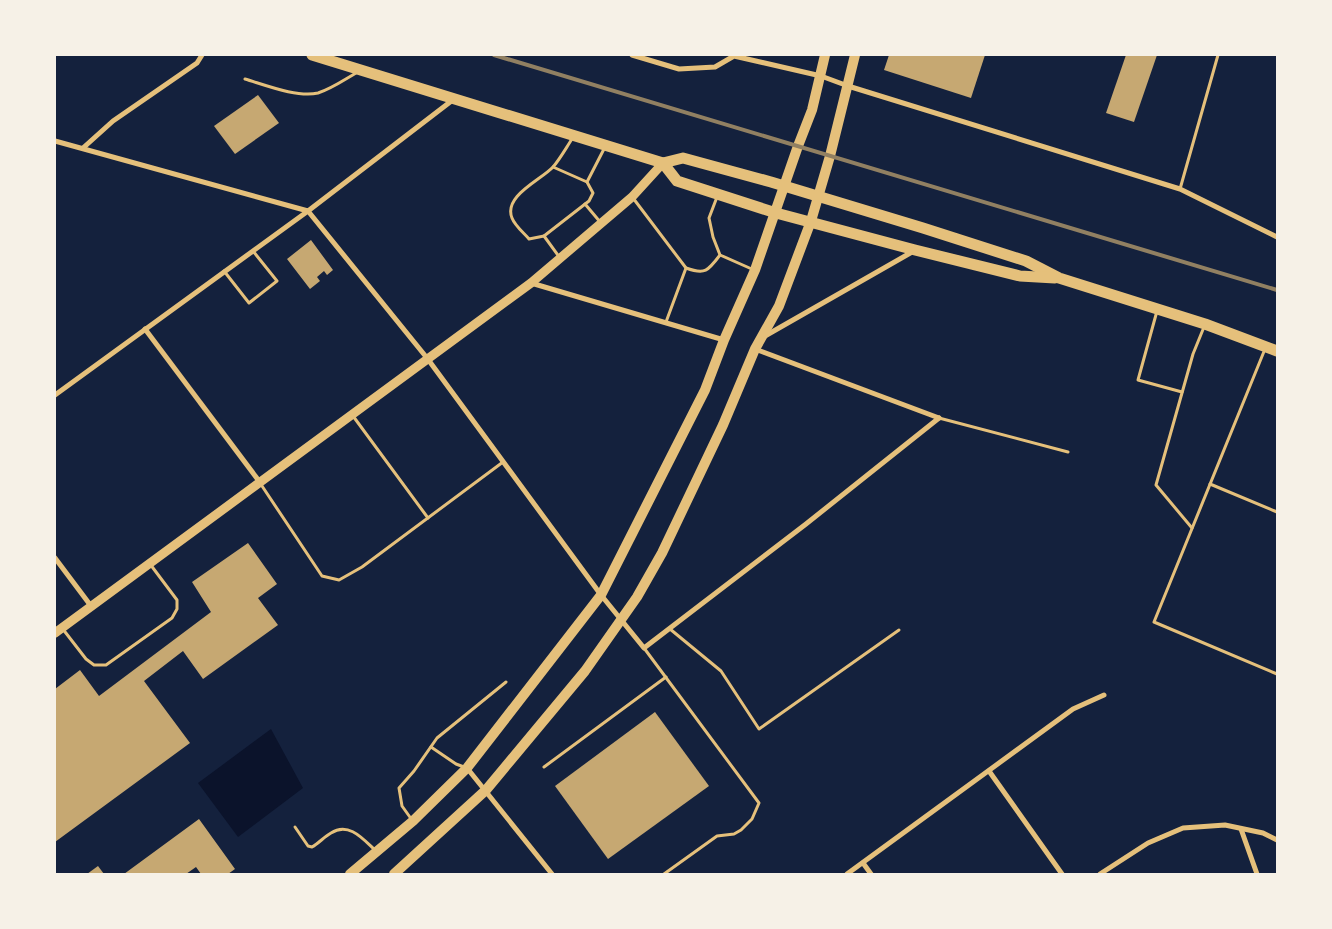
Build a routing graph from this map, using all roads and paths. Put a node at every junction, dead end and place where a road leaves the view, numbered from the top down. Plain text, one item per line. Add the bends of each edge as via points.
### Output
1 (202, 55) edge
2 (312, 55) edge
3 (632, 55) edge
4 (825, 55) edge
5 (856, 55) edge
6 (1218, 55) edge
7 (734, 56) edge
8 (360, 70) junction
9 (821, 76) junction
10 (245, 79) dead end
11 (848, 86) junction
12 (454, 98) junction
13 (574, 136) junction
14 (55, 141) edge
15 (605, 145) junction
16 (83, 148) junction
17 (663, 163) junction
18 (553, 167) junction
19 (587, 182) junction
20 (784, 186) junction
21 (1180, 189) junction
22 (718, 193) junction
23 (632, 197) junction
24 (817, 197) junction
25 (585, 204) junction
26 (308, 211) junction
27 (776, 213) junction
28 (810, 221) junction
29 (601, 224) junction
30 (544, 236) junction
31 (1277, 237) edge
32 (915, 250) junction
33 (253, 251) junction
34 (720, 256) junction
35 (560, 258) junction
36 (686, 268) junction
37 (755, 270) junction
38 (224, 271) junction
39 (1059, 278) junction
40 (531, 283) junction
41 (1158, 308) junction
42 (666, 322) junction
43 (1205, 324) junction
44 (145, 329) junction
45 (761, 338) junction
46 (724, 340) junction
47 (1272, 348) edge
48 (755, 349) junction
49 (427, 358) junction
50 (1182, 392) junction
51 (55, 395) edge
52 (352, 414) junction
53 (940, 418) junction
54 (1068, 452) dead end
55 (503, 461) junction
56 (259, 481) junction
57 (1210, 484) junction
58 (1277, 512) edge
59 (428, 518) junction
60 (1192, 528) junction
61 (55, 558) edge
62 (150, 563) junction
63 (601, 595) junction
64 (91, 606) junction
65 (622, 620) junction
66 (669, 628) junction
67 (58, 630) edge
68 (899, 630) dead end
69 (644, 648) junction
70 (1277, 674) edge
71 (666, 677) junction
72 (506, 682) dead end
73 (1104, 695) dead end
74 (431, 746) junction
75 (544, 767) dead end
76 (467, 768) junction
77 (989, 770) junction
78 (486, 790) junction
79 (413, 821) junction
80 (295, 826) dead end
81 (1241, 829) junction
82 (1277, 840) edge
83 (377, 851) junction
84 (863, 862) junction
85 (350, 874) edge
86 (394, 874) edge
87 (552, 874) edge
88 (664, 874) edge
89 (847, 874) edge
90 (871, 874) edge
91 (1062, 874) edge
92 (1100, 874) edge
93 (1257, 874) edge

1 - 16 street via 197,63 113,121
2 - 8 main road
3 - 7 street via 679,69 715,66
4 - 9 main road
5 - 11 main road
6 - 21 lane
7 - 9 street
8 - 10 lane via 318,93 308,94
8 - 12 main road
9 - 11 street
9 - 20 main road
11 - 21 street
11 - 24 main road
12 - 13 main road
12 - 26 street
13 - 15 main road
13 - 18 lane
14 - 16 street
15 - 17 main road
15 - 19 lane
16 - 26 street
17 - 20 main road via 683,158
17 - 22 main road via 678,181
17 - 23 street
18 - 19 lane
18 - 30 lane via 512,203 512,219 529,239
19 - 25 lane via 593,194
20 - 24 main road
20 - 27 main road
21 - 31 street
22 - 27 main road
22 - 34 lane via 709,218
23 - 29 street
23 - 36 lane
24 - 28 main road
24 - 39 main road via 1026,261
25 - 29 lane
25 - 30 lane
26 - 33 street
26 - 49 street
27 - 28 main road
27 - 37 main road
28 - 32 main road
28 - 45 main road via 779,306
29 - 35 street
30 - 35 lane
32 - 39 main road via 1020,276
32 - 45 street
33 - 38 street
33 - 38 lane via 277,281 249,303
34 - 36 lane via 710,268 698,272
34 - 37 lane
35 - 40 street
36 - 42 lane
37 - 46 main road
38 - 44 street
39 - 41 main road
40 - 42 street
40 - 49 street
41 - 43 main road
41 - 50 lane via 1138,380
42 - 46 street
43 - 47 main road
43 - 50 lane
44 - 51 street
44 - 56 street
45 - 48 main road
46 - 63 main road via 705,390
47 - 57 lane
48 - 53 street
48 - 65 main road via 662,553
49 - 52 street
49 - 55 street
50 - 60 lane via 1156,485
52 - 56 street
52 - 59 lane
53 - 54 lane
53 - 66 street
55 - 59 lane
55 - 63 street
56 - 59 lane via 322,576 339,580
56 - 62 street
57 - 58 lane
57 - 60 lane
60 - 70 lane via 1154,622
61 - 64 street
62 - 64 street
62 - 67 lane via 177,600 172,618 106,665 94,665
63 - 65 street
63 - 76 main road
64 - 67 street
65 - 69 street
65 - 78 main road via 585,671
66 - 68 lane via 721,671 759,729
66 - 69 street
69 - 71 lane
71 - 75 lane
71 - 88 lane via 760,803 752,819 741,830 718,836
72 - 74 lane
73 - 77 street via 1073,709
74 - 76 lane
74 - 79 lane via 399,788 402,806
76 - 78 street
76 - 79 main road
77 - 84 street
77 - 91 street
78 - 86 main road
78 - 87 street
79 - 83 main road
80 - 83 lane via 308,846 312,847 343,828 355,833
81 - 82 street via 1263,833
81 - 92 street via 1225,826 1183,828 1148,843
81 - 93 street
83 - 85 main road
84 - 89 street
84 - 90 street

